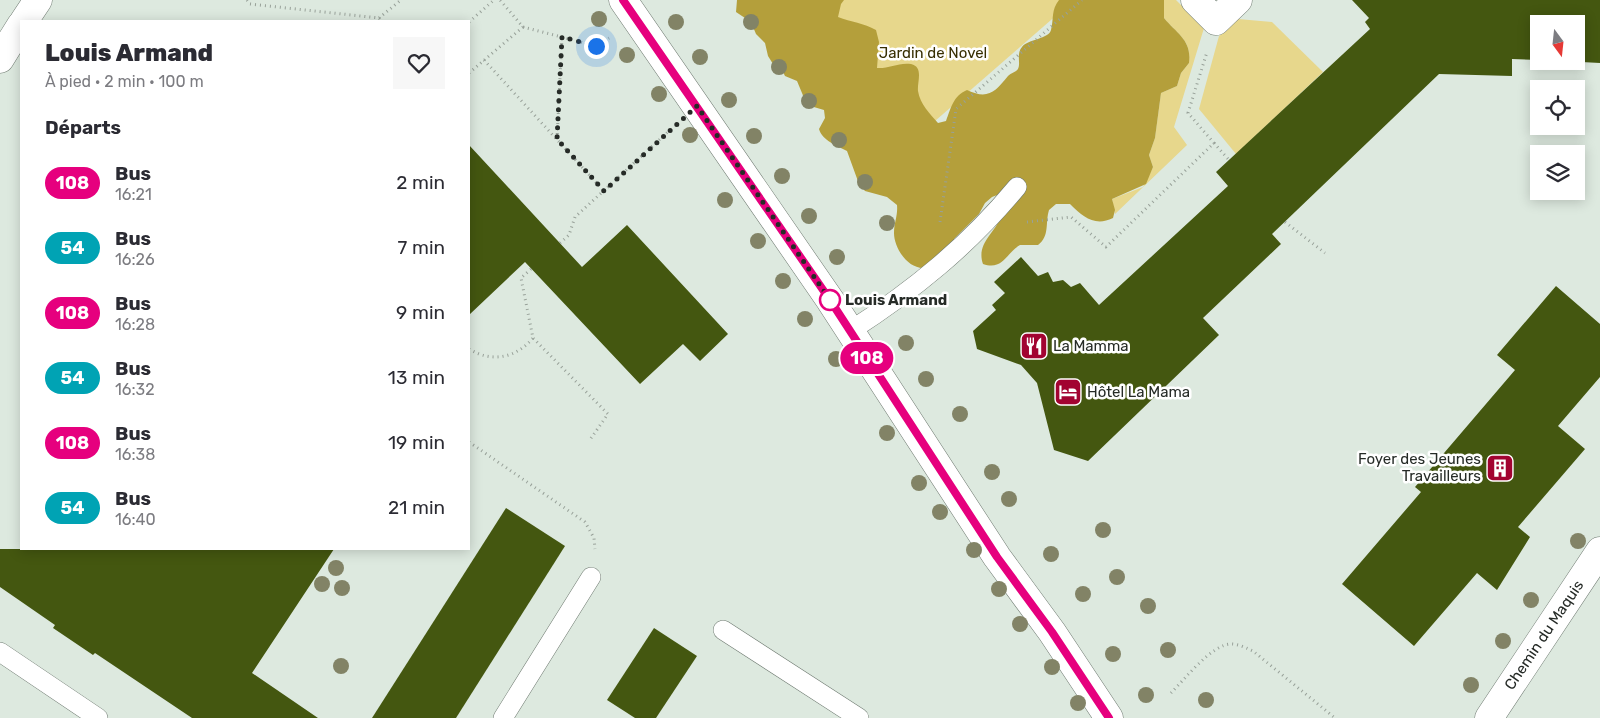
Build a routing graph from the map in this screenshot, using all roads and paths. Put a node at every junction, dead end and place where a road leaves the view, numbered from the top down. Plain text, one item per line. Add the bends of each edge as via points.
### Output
1 (38, 0) edge
2 (246, 0) edge
3 (401, 0) edge
4 (494, 0) edge
5 (500, 0) edge
6 (1082, 0) edge
7 (1195, 0) edge
8 (1238, 0) edge
9 (630, 10) edge
10 (25, 20) edge
11 (381, 20) edge
12 (470, 21) edge
13 (20, 27) edge
14 (523, 27) junction
15 (1215, 27) junction
16 (562, 37) junction
17 (0, 58) edge
18 (484, 60) junction
19 (470, 72) edge
20 (697, 106) junction
21 (557, 139) junction
22 (1214, 143) junction
23 (1229, 160) dead end
24 (1017, 187) dead end
25 (604, 191) junction
26 (1072, 217) dead end
27 (1285, 222) dead end
28 (939, 232) dead end
29 (560, 243) dead end
30 (1325, 253) dead end
31 (531, 269) dead end
32 (850, 331) junction
33 (532, 338) junction
34 (470, 349) edge
35 (589, 441) dead end
36 (470, 443) edge
37 (1600, 551) edge
38 (592, 578) joint
39 (723, 630) dead end
40 (0, 652) edge
41 (1171, 694) dead end
42 (1495, 715) edge
43 (98, 718) edge
44 (503, 718) edge
45 (859, 718) edge
46 (1109, 718) edge
47 (1335, 718) edge

1 - 10 street
2 - 11 path via 250,4
3 - 11 path
4 - 12 path
5 - 14 path
6 - 28 path via 956,109
7 - 15 street
8 - 15 street
9 - 16 path via 596,46
9 - 20 street
13 - 17 street
14 - 16 path
14 - 18 path
15 - 22 path via 1188,113
16 - 21 path
18 - 19 path
18 - 21 path
20 - 25 path
20 - 32 street
21 - 25 path
22 - 23 path
22 - 26 path via 1106,247
24 - 32 lane via 962,247 899,300
25 - 29 path via 575,218 569,235
27 - 30 path
31 - 33 path via 521,278
32 - 46 street via 997,557
33 - 34 path via 517,353 508,356 486,355
33 - 35 path via 608,414
36 - 38 path via 585,522 594,538 593,558 588,566
37 - 42 street, Chemin du Maquis
38 - 44 lane
39 - 45 lane
40 - 43 lane
41 - 47 path via 1211,653 1229,644 1240,645 1253,651

